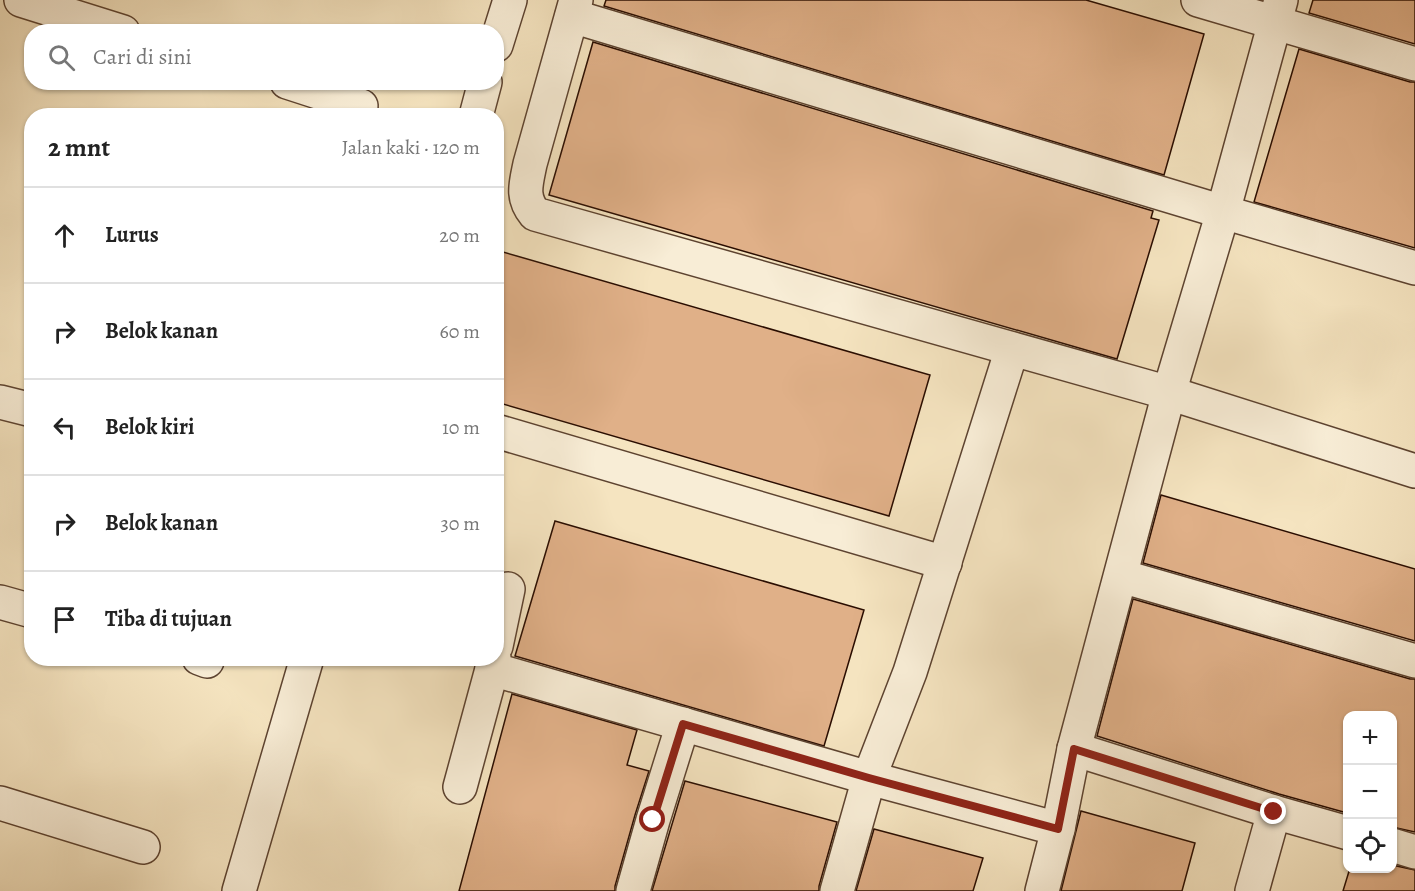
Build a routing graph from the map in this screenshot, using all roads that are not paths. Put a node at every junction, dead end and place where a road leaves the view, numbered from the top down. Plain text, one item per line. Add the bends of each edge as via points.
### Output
1 (21, 0) edge
2 (510, 0) edge
3 (1198, 0) edge
4 (574, 8) edge
5 (1278, 12) edge
6 (98, 24) edge
7 (503, 24) edge
8 (1415, 64) edge
9 (312, 90) edge
10 (483, 90) edge
11 (361, 106) dead end
12 (478, 108) edge
13 (1223, 212) junction
14 (1415, 268) edge
15 (1012, 349) junction
16 (1169, 393) junction
17 (0, 402) edge
18 (24, 408) edge
19 (504, 433) edge
20 (1415, 471) edge
21 (945, 563) junction
22 (1121, 576) junction
23 (508, 589) dead end
24 (0, 602) edge
25 (24, 609) edge
26 (504, 609) edge
27 (504, 661) edge
28 (1415, 662) edge
29 (305, 666) edge
30 (492, 666) edge
31 (683, 724) junction
32 (1074, 749) junction
33 (869, 778) junction
34 (460, 787) dead end
35 (0, 803) edge
36 (1274, 812) junction
37 (1058, 829) junction
38 (1343, 832) edge
39 (143, 847) dead end
40 (1397, 847) edge
41 (1415, 852) edge
42 (239, 891) edge
43 (633, 891) edge
44 (837, 891) edge
45 (1041, 891) edge
46 (1252, 891) edge

1 - 6 street
2 - 7 street
3 - 5 street
4 - 13 street
4 - 15 street via 525,186 529,207 535,214
5 - 8 street
5 - 13 street
9 - 11 street
10 - 12 street
13 - 14 street
13 - 16 street
15 - 16 street
15 - 21 street
16 - 20 street
16 - 22 street
17 - 18 street
19 - 21 street
21 - 33 street
22 - 28 street
22 - 32 street
23 - 26 street
24 - 25 street
27 - 31 street
29 - 42 street
30 - 34 street
31 - 33 street
31 - 43 street
32 - 36 street
32 - 37 street
33 - 37 street
33 - 44 street
35 - 39 street
36 - 38 street
36 - 46 street
37 - 45 street
40 - 41 street

